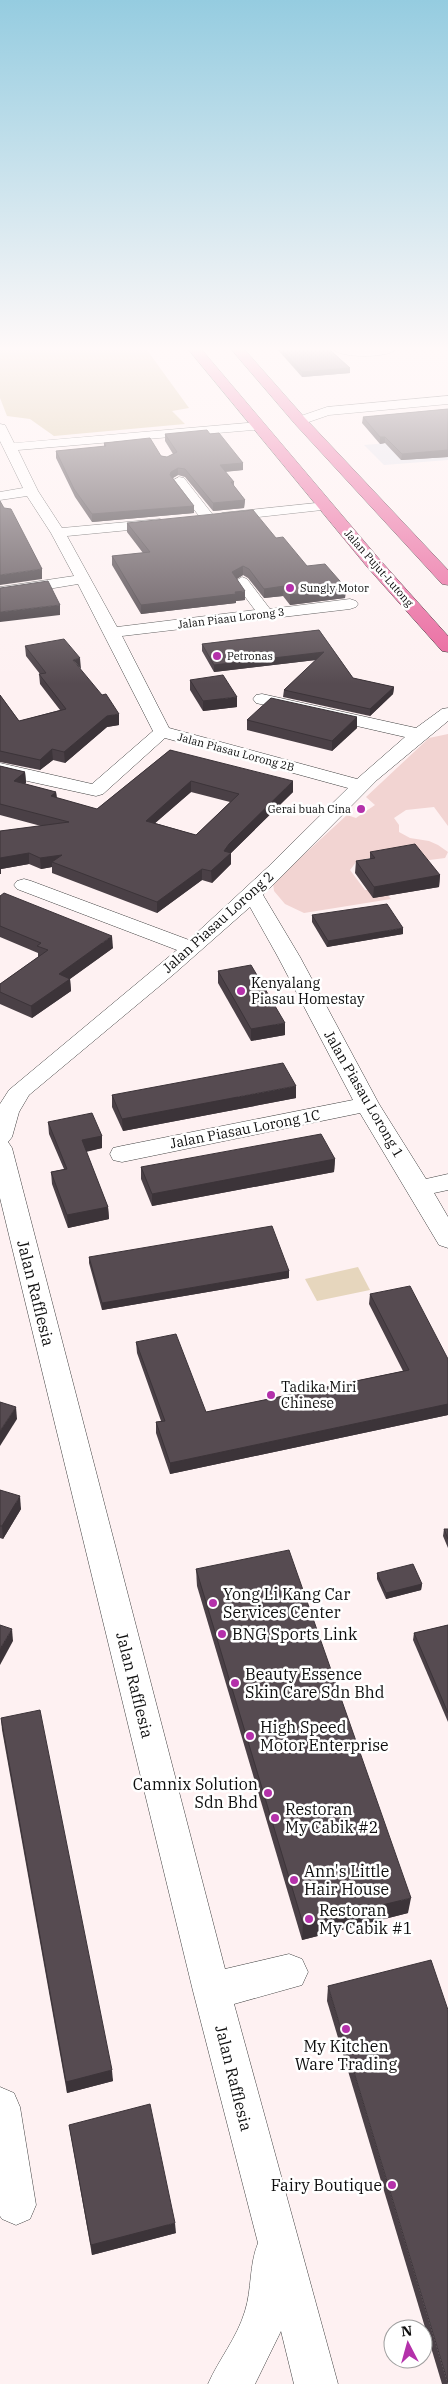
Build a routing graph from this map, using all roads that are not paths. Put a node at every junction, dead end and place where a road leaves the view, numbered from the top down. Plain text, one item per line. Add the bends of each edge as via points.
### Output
1 (17, 461) edge
2 (289, 461) edge
3 (337, 461) edge
4 (179, 481) dead end
5 (32, 491) junction
6 (0, 496) edge
7 (326, 506) junction
8 (208, 518) junction
9 (189, 520) edge
10 (170, 522) edge
11 (58, 533) junction
12 (81, 579) junction
13 (448, 580) edge
14 (242, 582) dead end
15 (0, 592) edge
16 (350, 604) dead end
17 (266, 614) junction
18 (112, 632) junction
19 (448, 646) edge
20 (262, 699) dead end
21 (448, 713) edge
22 (162, 732) junction
23 (417, 734) junction
24 (0, 769) edge
25 (360, 786) junction
26 (96, 790) junction
27 (83, 809) edge
28 (24, 885) dead end
29 (252, 894) junction
30 (191, 948) junction
31 (367, 1104) junction
32 (0, 1137) edge
33 (0, 1148) edge
34 (122, 1154) dead end
35 (448, 1182) edge
36 (419, 1188) junction
37 (448, 1239) edge
38 (289, 1972) dead end
39 (212, 1991) junction
40 (0, 2106) edge
41 (16, 2205) dead end
42 (271, 2222) junction
43 (230, 2384) edge
44 (316, 2384) edge

1 - 5 street, Jalan Piasau Lorong 2B
2 - 7 highway, Jalan Pujut-Lutong
3 - 13 highway
4 - 8 street
5 - 6 street
5 - 11 street, Jalan Piasau Lorong 2B
7 - 8 street
7 - 19 highway, Jalan Pujut-Lutong
8 - 9 street
10 - 11 street
11 - 12 street, Jalan Piasau Lorong 2B
12 - 15 street
12 - 18 street, Jalan Piasau Lorong 2B
14 - 17 street
16 - 17 street, Jalan Piaau Lorong 3
17 - 18 street, Jalan Piaau Lorong 3
18 - 22 street, Jalan Piasau Lorong 2B
20 - 23 street
21 - 23 street, Jalan Piasau Lorong 2
22 - 25 street, Jalan Piasau Lorong 2B
22 - 26 street
23 - 25 street, Jalan Piasau Lorong 2
24 - 26 street
25 - 29 street, Jalan Piasau Lorong 2
26 - 27 street
28 - 30 street
29 - 30 street, Jalan Piasau Lorong 2
29 - 31 street, Jalan Piasau Lorong 1
30 - 32 street, Jalan Piasau Lorong 2 via 21,1090 8,1108
31 - 34 street, Jalan Piasau Lorong 1C
31 - 36 street, Jalan Piasau Lorong 1
33 - 39 street, Jalan Rafflesia
35 - 36 street
36 - 37 street, Jalan Piasau Lorong 1
38 - 39 street
39 - 42 street, Jalan Rafflesia
40 - 41 street
42 - 43 street, Jalan Rafflesia via 274,2283 265,2319
42 - 44 street, Jalan Rafflesia

